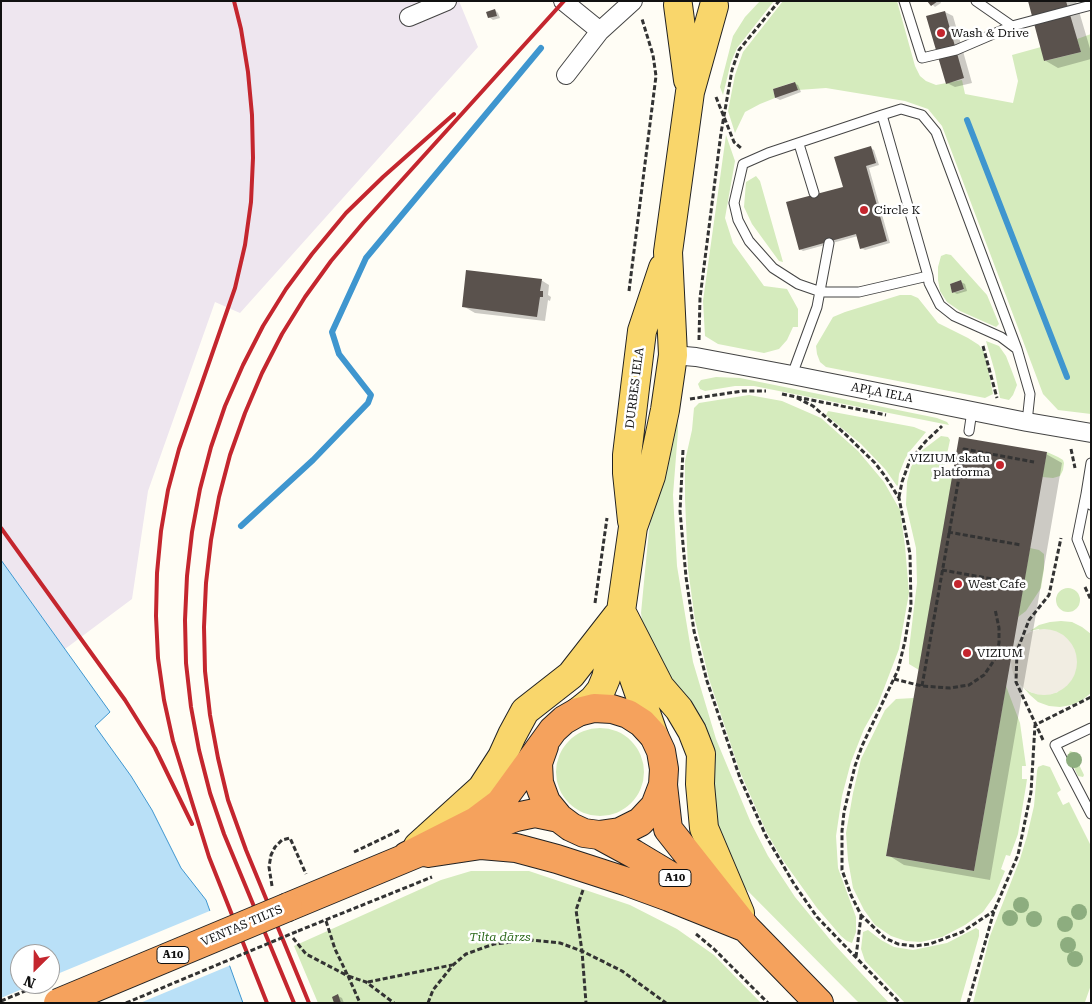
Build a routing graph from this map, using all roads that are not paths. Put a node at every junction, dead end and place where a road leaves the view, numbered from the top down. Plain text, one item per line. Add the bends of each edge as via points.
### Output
1 (447, 1) edge
2 (563, 1) edge
3 (904, 1) edge
4 (976, 1) edge
5 (676, 3) edge
6 (717, 4) edge
7 (1091, 5) edge
8 (636, 6) edge
9 (409, 17) dead end
10 (1012, 26) junction
11 (600, 30) junction
12 (566, 75) dead end
13 (690, 92) junction
14 (882, 115) junction
15 (798, 144) junction
16 (814, 193) dead end
17 (829, 243) dead end
18 (668, 252) junction
19 (928, 276) junction
20 (821, 292) junction
21 (642, 331) junction
22 (1017, 349) junction
23 (684, 356) junction
24 (792, 375) junction
25 (972, 411) junction
26 (1027, 422) junction
27 (968, 431) road end
28 (1091, 433) edge
29 (1091, 463) edge
30 (1086, 494) junction
31 (1091, 505) edge
32 (633, 527) junction
33 (1091, 574) edge
34 (608, 609) junction
35 (578, 712) junction
36 (1091, 728) edge
37 (654, 736) junction
38 (544, 743) junction
39 (663, 786) junction
40 (1091, 814) edge
41 (559, 818) junction
42 (599, 835) junction
43 (407, 856) junction
44 (746, 928) junction
45 (58, 1003) edge
46 (819, 1003) edge

1 - 9 street
2 - 11 street
3 - 10 lane via 922,58 956,50
4 - 10 lane
5 - 6 main road via 696,12 706,11
5 - 13 main road, DURBES IELA
6 - 13 main road, DURBES IELA
7 - 10 lane
8 - 11 street
11 - 12 street
13 - 18 main road, DURBES IELA
14 - 15 lane
14 - 19 lane
14 - 22 lane via 901,109 922,115 936,132
15 - 16 lane
15 - 20 lane via 743,164 734,203 738,220 749,241 773,268 798,284
17 - 20 lane
18 - 21 main road, DURBES IELA
18 - 23 main road, DURBES IELA
19 - 20 lane via 859,292
19 - 22 lane via 940,305 954,316 1001,337
20 - 24 lane
21 - 23 main road via 653,347
21 - 32 main road, DURBES IELA via 627,455
22 - 26 lane via 1030,394
23 - 24 street, APĻA IELA
23 - 32 main road, DURBES IELA via 665,410 651,476
24 - 25 street, APĻA IELA
25 - 26 street, APĻA IELA
25 - 27 lane
26 - 28 street, APĻA IELA
29 - 30 lane
30 - 31 lane
30 - 33 lane via 1078,539
32 - 34 main road, DURBES IELA
34 - 35 main road via 606,678 593,700
34 - 37 main road
34 - 43 main road via 571,675 525,711 482,788
34 - 44 main road via 692,731 701,754 704,828
35 - 37 highway, A10 via 594,708 628,714
35 - 38 highway, A10 via 553,730
36 - 40 lane via 1055,745
37 - 39 highway, A10 via 664,768
38 - 41 highway, A10 via 538,762 539,783 546,802
38 - 43 highway, A10 via 500,803 476,821
39 - 42 highway, A10 via 655,806 640,822 620,832
39 - 44 highway, A10 via 668,829
41 - 42 highway, A10 via 584,833
41 - 43 highway, A10 via 535,814 516,817
42 - 44 highway, A10 via 684,884
43 - 44 highway via 481,845 516,848 636,885
43 - 45 highway, VENTAS TILTS / A10, bridge
44 - 46 highway, A10

